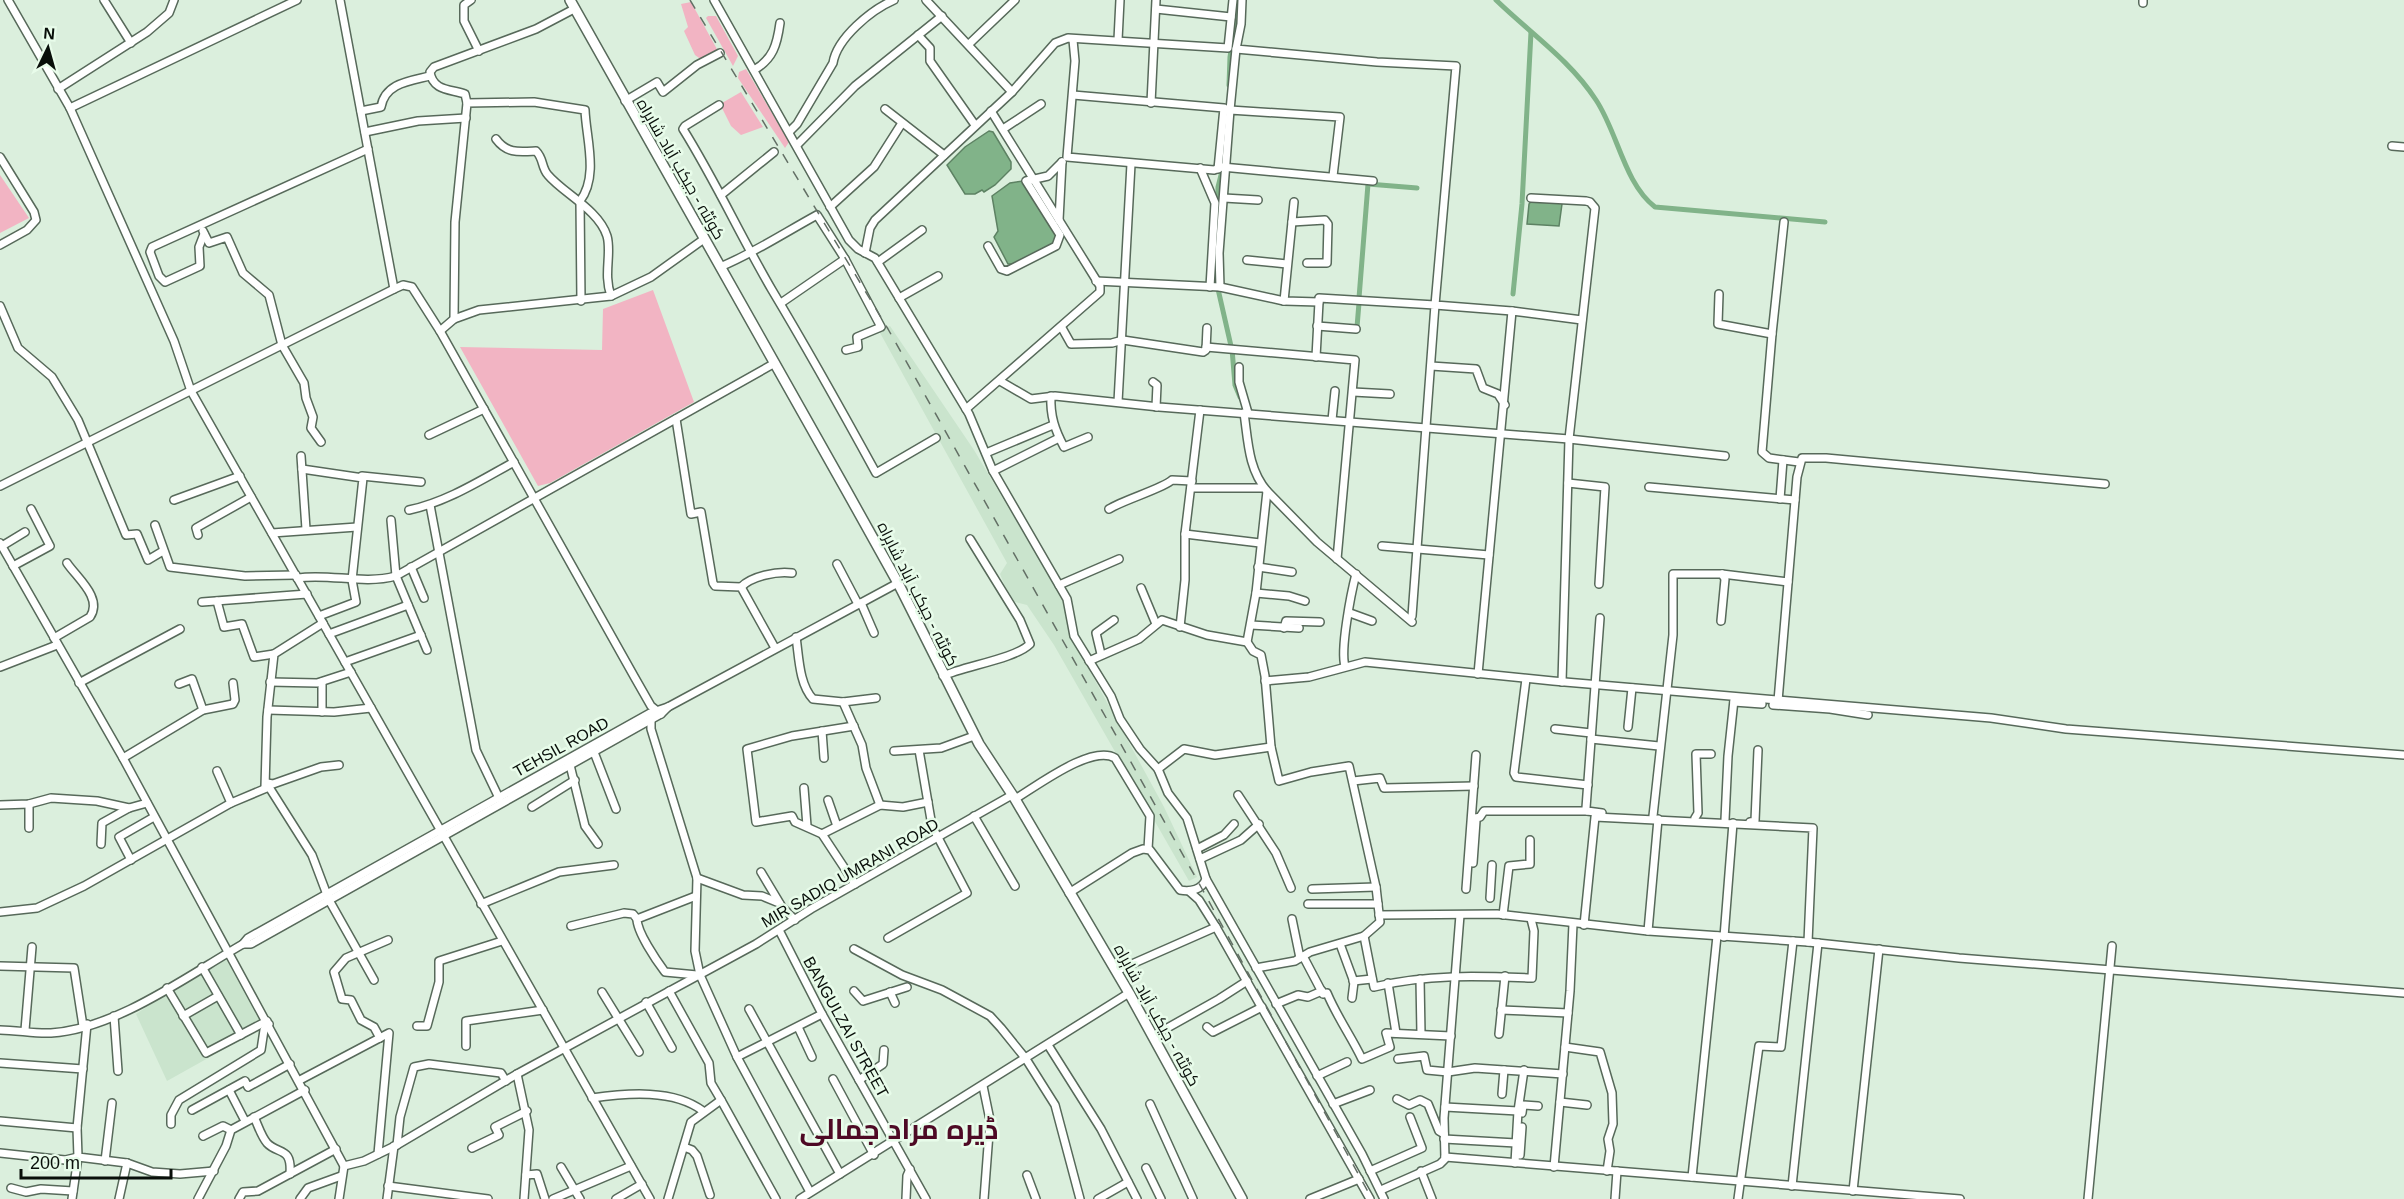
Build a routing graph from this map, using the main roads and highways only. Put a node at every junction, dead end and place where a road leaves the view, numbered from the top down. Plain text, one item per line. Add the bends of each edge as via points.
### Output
1 (572, 4) edge
2 (1242, 1199) edge

1 - 2 highway, کوئٹہ - جیکب آباد شاہراہ via 898,583 974,736 1129,993

